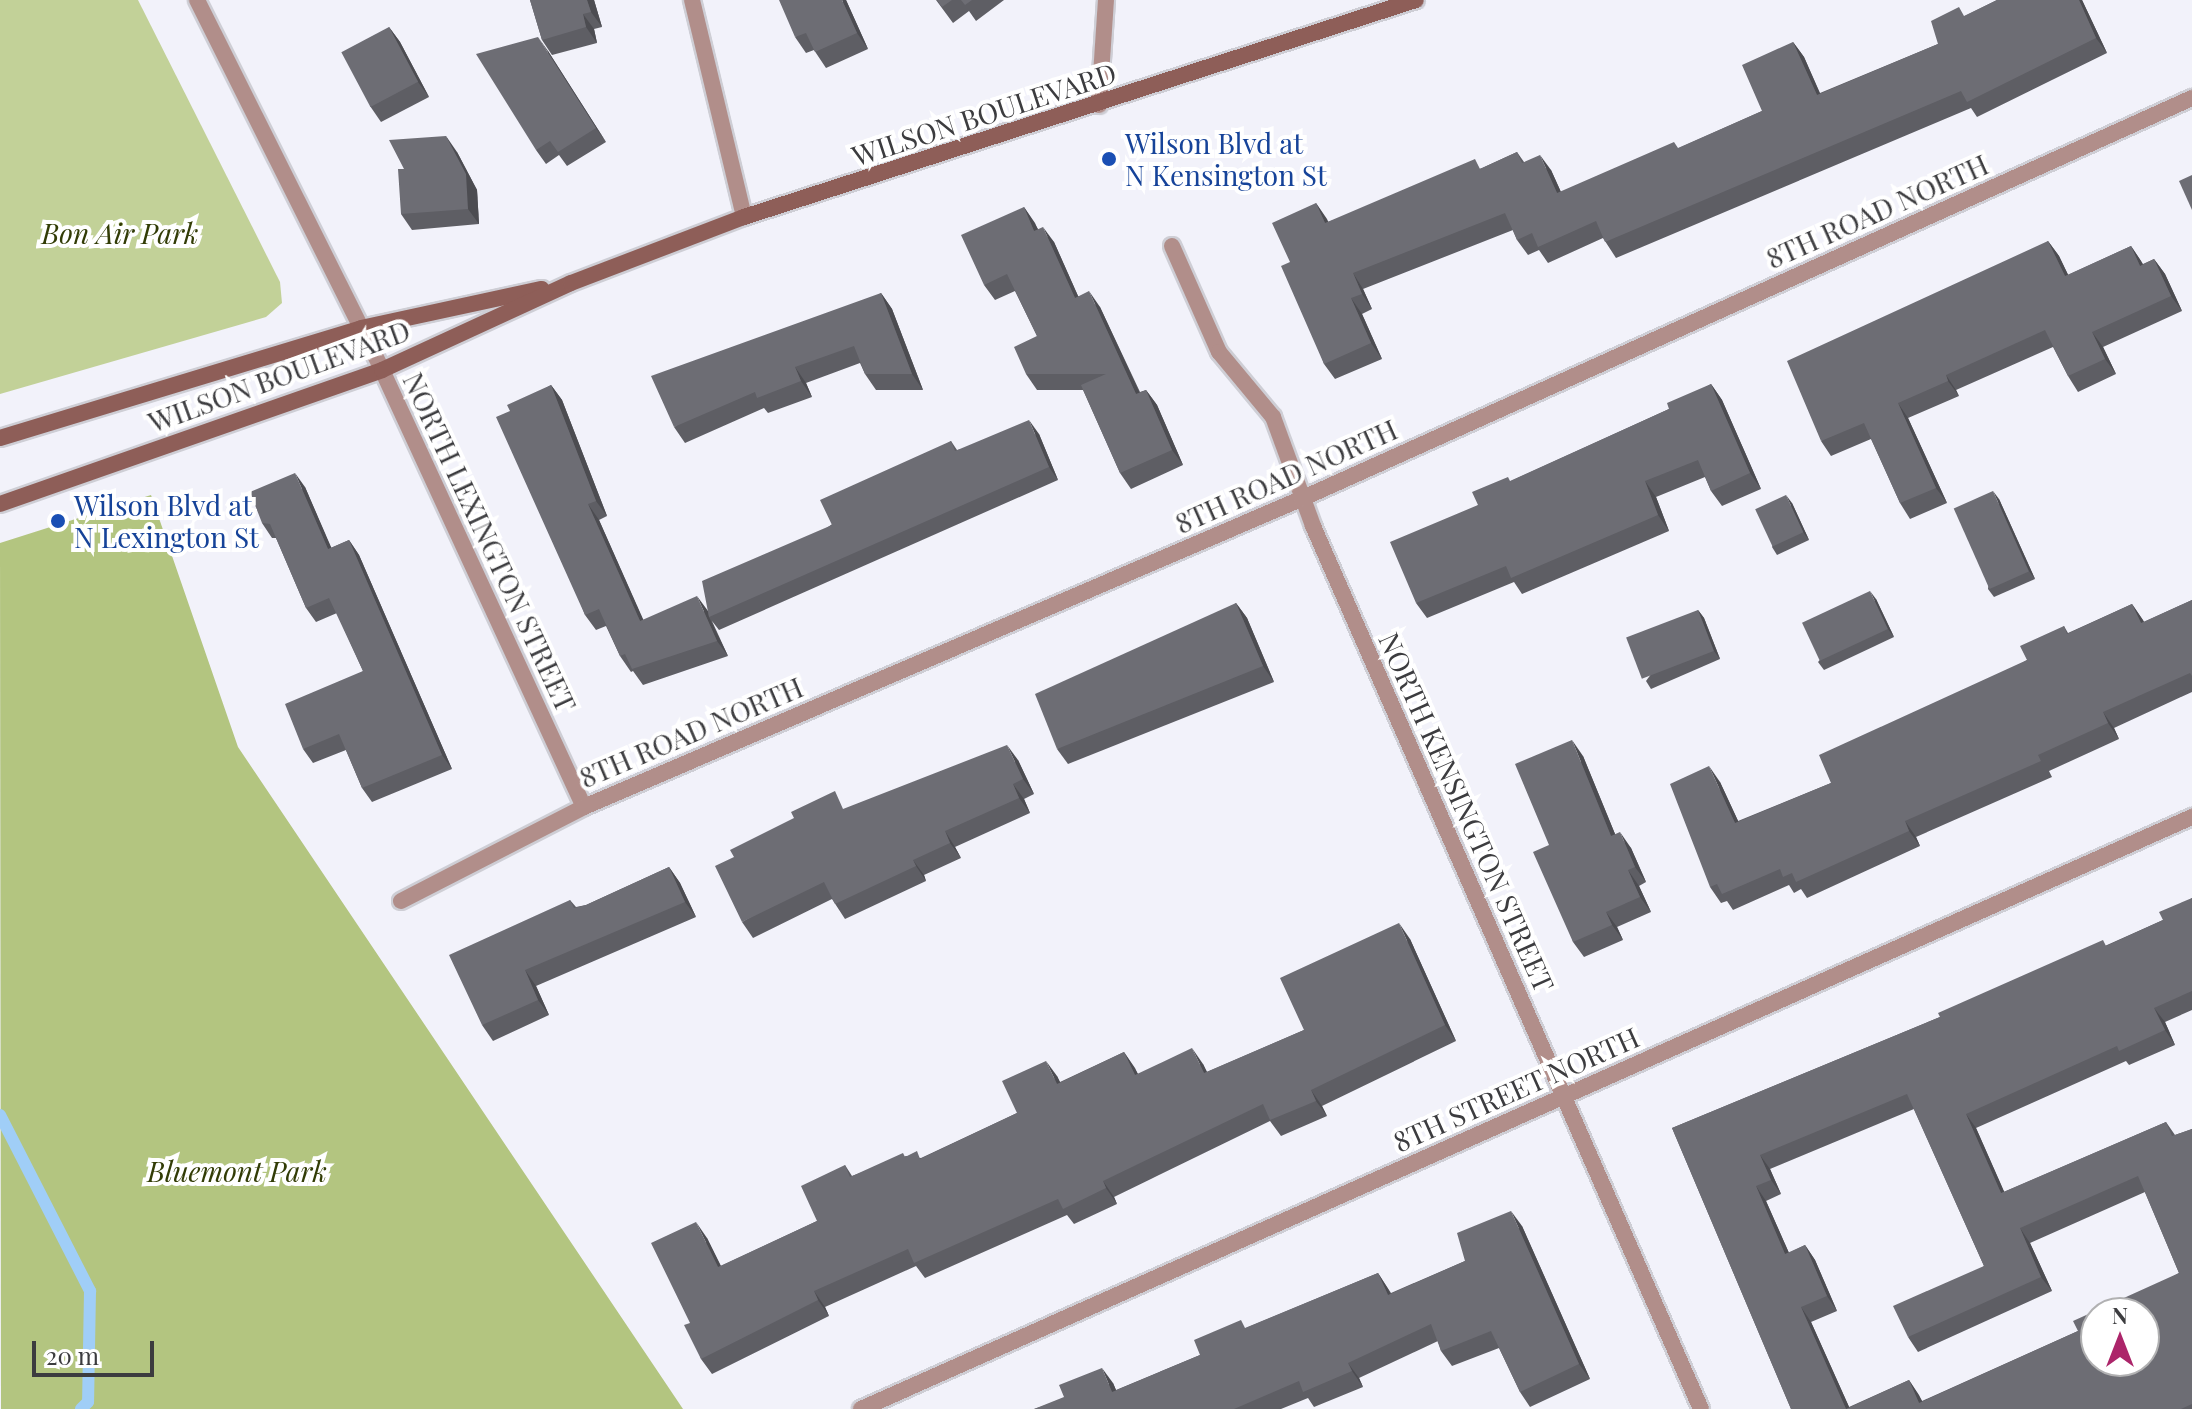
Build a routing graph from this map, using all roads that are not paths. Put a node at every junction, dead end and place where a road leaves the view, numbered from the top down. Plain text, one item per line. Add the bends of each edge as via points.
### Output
1 (197, 0) edge
2 (692, 0) edge
3 (1106, 0) edge
4 (1416, 0) edge
5 (2192, 98) edge
6 (1099, 105) junction
7 (744, 217) junction
8 (1172, 246) dead end
9 (571, 283) junction
10 (361, 328) junction
11 (382, 370) junction
12 (0, 438) edge
13 (1301, 499) junction
14 (0, 504) edge
15 (584, 807) junction
16 (2192, 817) edge
17 (401, 901) dead end
18 (1562, 1096) junction
19 (861, 1409) edge
20 (1701, 1409) edge

1 - 10 street, NORTH LEXINGTON STREET
2 - 7 street
3 - 6 street
4 - 6 main road, WILSON BOULEVARD
5 - 13 street, 8TH ROAD NORTH
6 - 7 main road, WILSON BOULEVARD
7 - 9 main road, WILSON BOULEVARD
8 - 13 street, NORTH KENSINGTON STREET via 1219,352 1273,417
9 - 10 main road, WILSON BOULEVARD
9 - 11 main road, WILSON BOULEVARD
10 - 11 street, NORTH LEXINGTON STREET
10 - 12 main road, WILSON BOULEVARD
11 - 14 main road, WILSON BOULEVARD
11 - 15 street, NORTH LEXINGTON STREET
13 - 15 street, 8TH ROAD NORTH
13 - 18 street, NORTH KENSINGTON STREET
15 - 17 street, 8TH ROAD NORTH
16 - 18 street, 8TH STREET NORTH
18 - 19 street, 8TH STREET NORTH
18 - 20 street, NORTH KENSINGTON STREET

